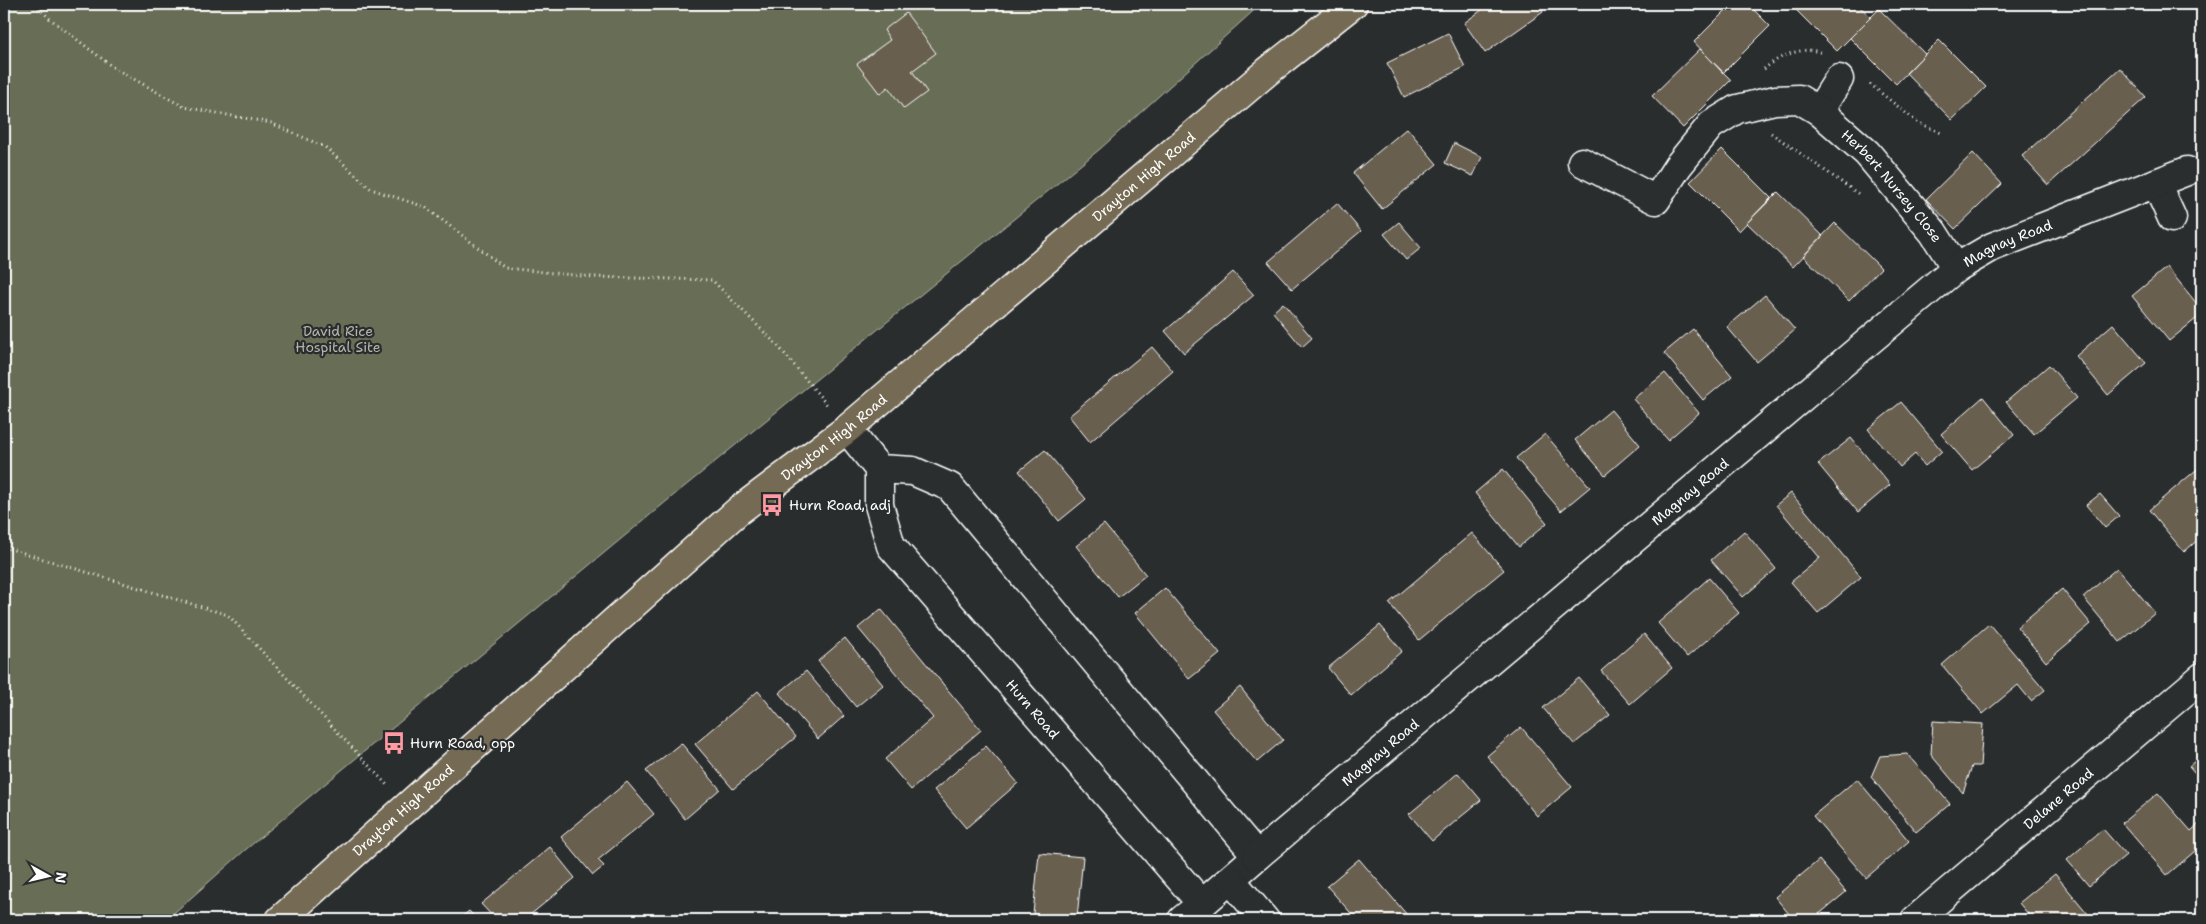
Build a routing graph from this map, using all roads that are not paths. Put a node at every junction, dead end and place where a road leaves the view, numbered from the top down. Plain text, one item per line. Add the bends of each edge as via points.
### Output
1 (1352, 4) edge
2 (1839, 79) dead end
3 (1809, 105) junction
4 (1582, 162) dead end
5 (2187, 171) dead end
6 (2156, 183) junction
7 (2172, 218) dead end
8 (1956, 268) junction
9 (847, 429) junction
10 (879, 469) junction
11 (2202, 676) edge
12 (1257, 856) junction
13 (1231, 880) junction
14 (1192, 912) edge
15 (280, 920) edge
16 (1265, 920) edge
17 (1915, 920) edge

1 - 9 main road, Drayton High Road via 1268,71
2 - 3 street
3 - 4 street via 1775,100 1737,109 1710,125 1656,200
3 - 8 street, Herbert Nursey Close via 1867,153 1933,232
5 - 6 street, Magnay Road
6 - 7 street
6 - 8 street, Magnay Road via 1992,247
8 - 12 street, Magnay Road
9 - 10 street
9 - 15 main road, Drayton High Road via 738,511
10 - 12 street via 913,472 950,487
10 - 14 street, Hurn Road via 879,505 891,546
11 - 17 street, Delane Road
12 - 13 street, Hurn Road
13 - 14 street, Hurn Road
13 - 16 street

